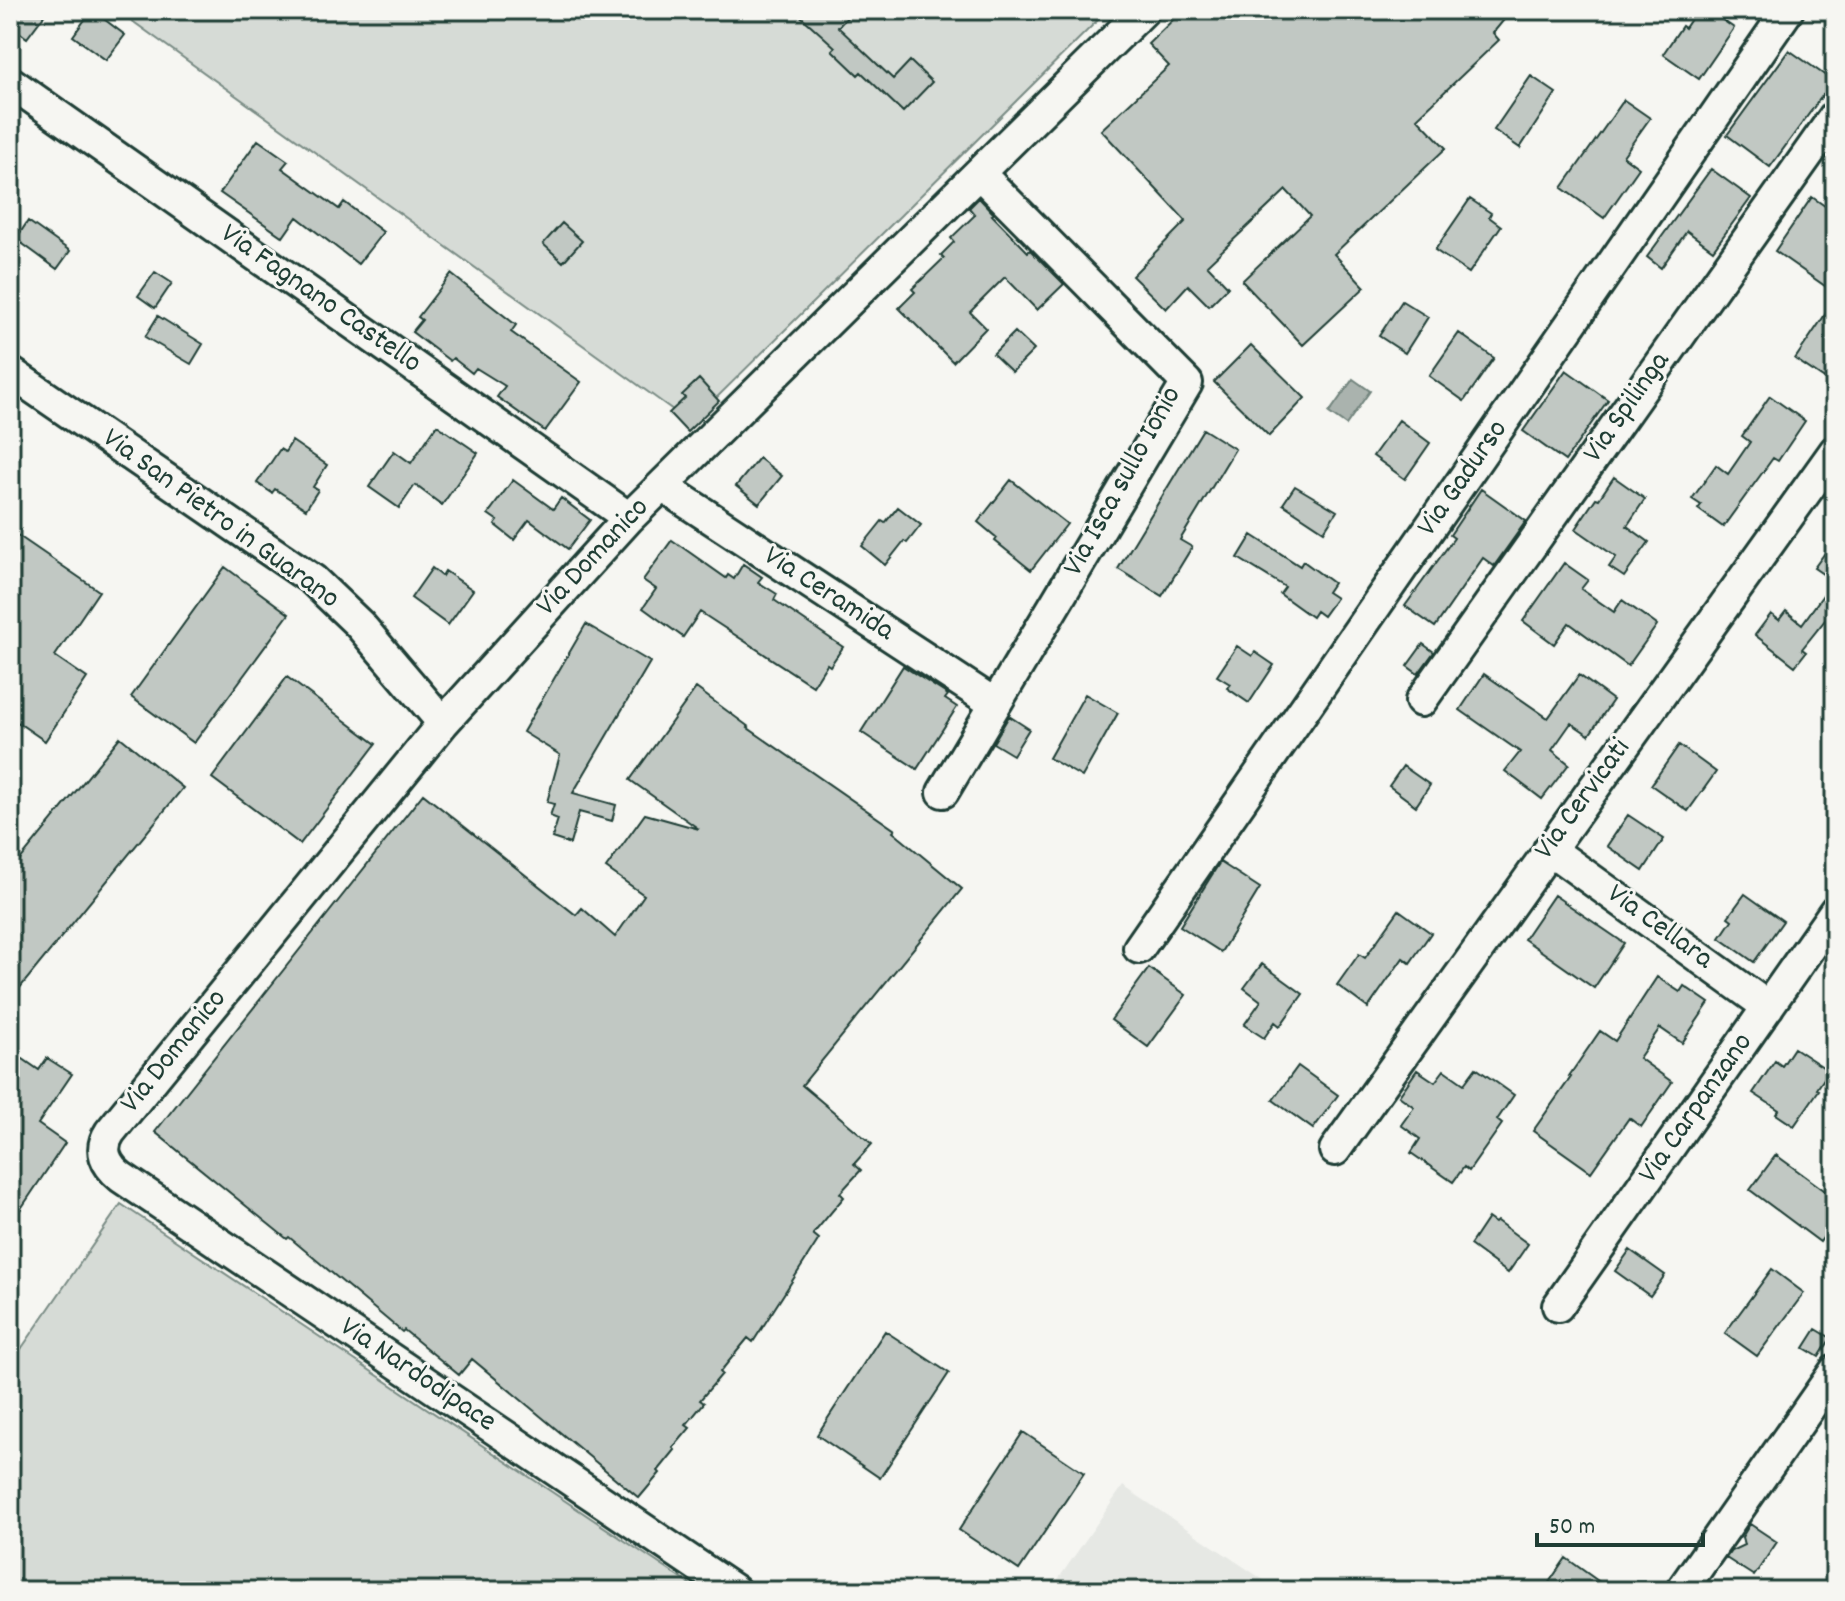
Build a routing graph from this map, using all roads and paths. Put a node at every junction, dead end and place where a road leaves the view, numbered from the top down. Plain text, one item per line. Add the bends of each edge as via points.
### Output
1 (1144, 10) edge
2 (1788, 10) edge
3 (10, 82) edge
4 (1835, 116) edge
5 (979, 173) junction
6 (10, 372) edge
7 (1835, 451) edge
8 (662, 486) junction
9 (629, 518) junction
10 (1421, 701) dead end
11 (995, 704) junction
12 (443, 723) junction
13 (943, 792) dead end
14 (1549, 849) junction
15 (1835, 911) edge
16 (1139, 948) dead end
17 (1768, 1007) junction
18 (1335, 1150) dead end
19 (104, 1155) joint
20 (1558, 1306) dead end
21 (1835, 1371) edge
22 (735, 1591) edge
23 (1681, 1591) edge

1 - 5 street, Via Domanico
2 - 16 street, Via Gadurso
3 - 9 street, Via Fagnano Castello
4 - 10 street, Via Spilinga
5 - 8 street, Via Domanico
5 - 11 street, Via Isca sullo Ionio via 1187,383
6 - 12 street, Via San Pietro in Guarano via 320,586
7 - 14 street, Via Cervicati
8 - 9 street, Via Domanico
8 - 11 street, Via Ceramida
9 - 12 street, Via Domanico
11 - 13 street, Via Isca sullo Ionio
12 - 19 street, Via Domanico via 110,1132
14 - 17 street, Via Cellara
14 - 18 street, Via Cervicati
15 - 17 street, Via Carpanzano
17 - 20 street, Via Carpanzano
19 - 22 street, Via Nardodipace via 121,1177
21 - 23 street

